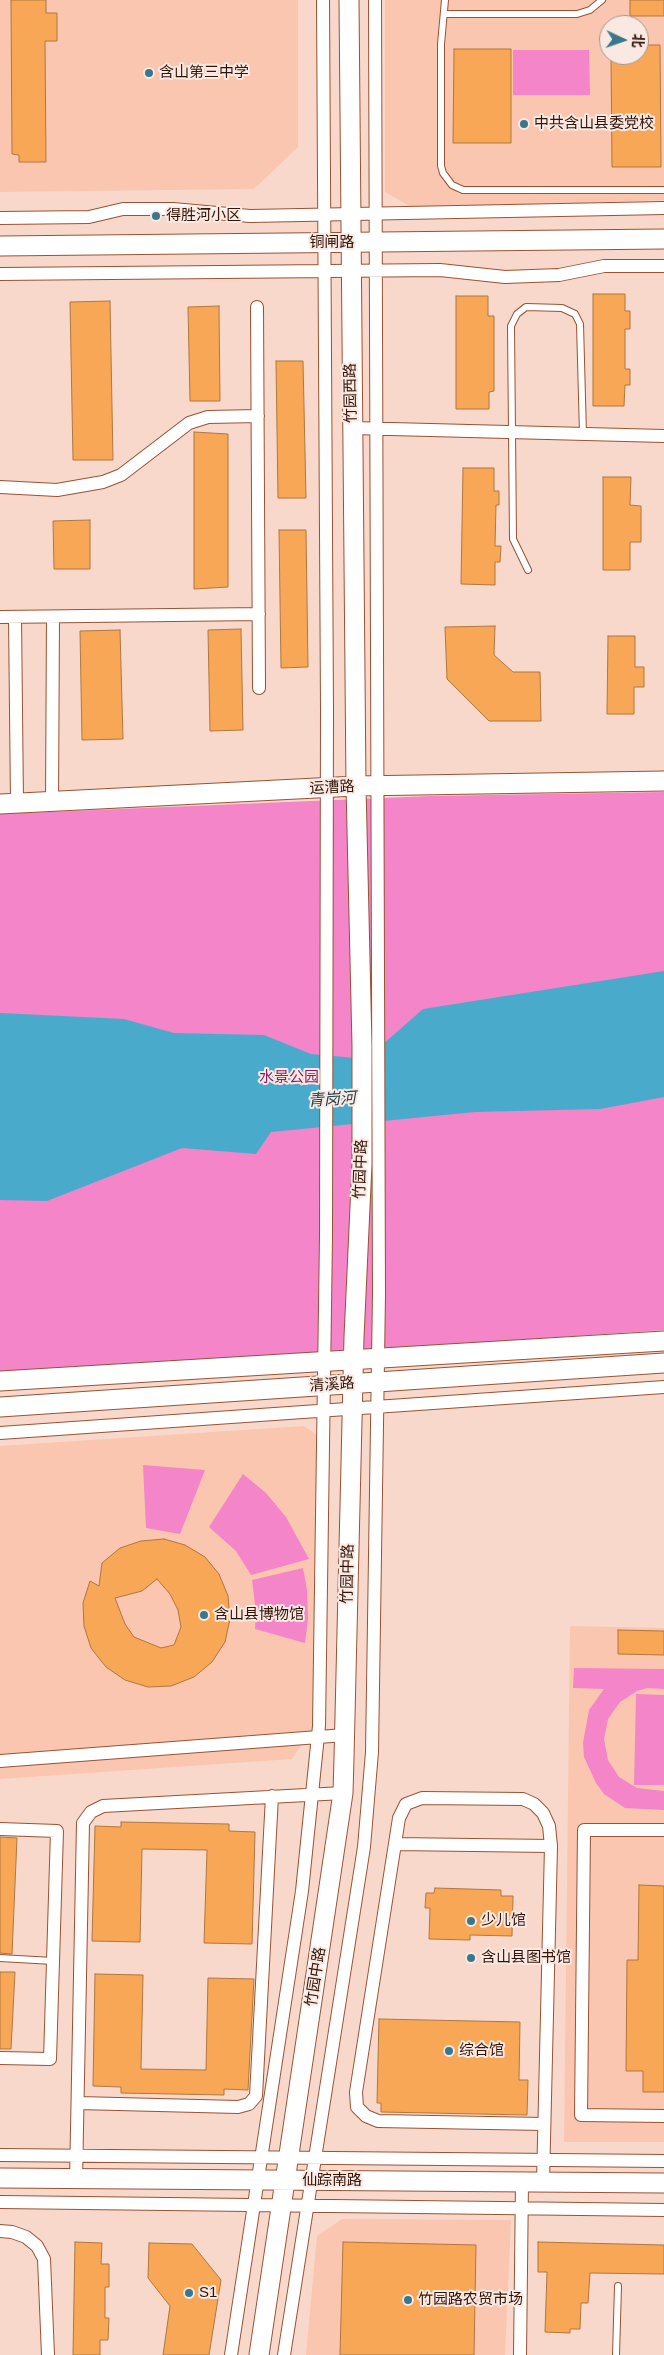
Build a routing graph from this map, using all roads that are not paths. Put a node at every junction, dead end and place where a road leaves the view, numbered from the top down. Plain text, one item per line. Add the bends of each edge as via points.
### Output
1 (323, 0) edge
2 (349, 0) edge
3 (375, 0) edge
4 (445, 0) edge
5 (602, 0) edge
6 (445, 14) junction
7 (664, 190) edge
8 (664, 208) edge
9 (376, 213) junction
10 (325, 214) junction
11 (349, 214) junction
12 (0, 218) edge
13 (664, 239) edge
14 (325, 243) junction
15 (350, 243) junction
16 (376, 243) junction
17 (0, 246) edge
18 (664, 266) edge
19 (376, 270) junction
20 (325, 271) junction
21 (350, 271) junction
22 (0, 274) edge
23 (257, 307) dead end
24 (258, 416) junction
25 (352, 428) junction
26 (377, 429) junction
27 (512, 432) junction
28 (583, 434) junction
29 (664, 436) edge
30 (0, 488) edge
31 (528, 570) dead end
32 (259, 614) junction
33 (0, 617) edge
34 (15, 617) junction
35 (53, 617) junction
36 (259, 688) dead end
37 (664, 781) edge
38 (356, 786) junction
39 (378, 786) junction
40 (327, 788) junction
41 (52, 802) junction
42 (9, 804) edge
43 (664, 1340) edge
44 (378, 1360) junction
45 (353, 1361) junction
46 (324, 1363) junction
47 (664, 1363) edge
48 (0, 1381) edge
49 (377, 1382) junction
50 (353, 1383) junction
51 (324, 1386) junction
52 (664, 1387) edge
53 (0, 1407) edge
54 (377, 1407) junction
55 (352, 1409) junction
56 (323, 1411) junction
57 (0, 1433) edge
58 (344, 1735) junction
59 (318, 1737) junction
60 (0, 1761) edge
61 (343, 1793) junction
62 (313, 1794) junction
63 (272, 1796) junction
64 (0, 1829) edge
65 (664, 1830) edge
66 (395, 1844) junction
67 (551, 1846) junction
68 (0, 1958) edge
69 (53, 1961) junction
70 (0, 2058) edge
71 (78, 2103) junction
72 (664, 2116) edge
73 (544, 2124) junction
74 (0, 2155) edge
75 (77, 2155) junction
76 (261, 2157) junction
77 (288, 2158) junction
78 (315, 2158) junction
79 (544, 2160) junction
80 (664, 2161) edge
81 (0, 2178) edge
82 (76, 2180) junction
83 (257, 2181) junction
84 (284, 2181) junction
85 (311, 2181) junction
86 (522, 2182) junction
87 (543, 2182) junction
88 (664, 2183) edge
89 (0, 2202) edge
90 (254, 2205) junction
91 (280, 2205) junction
92 (307, 2206) junction
93 (522, 2208) junction
94 (664, 2210) edge
95 (0, 2232) edge
96 (618, 2286) dead end
97 (48, 2355) edge
98 (231, 2355) edge
99 (259, 2355) edge
100 (284, 2355) edge
101 (520, 2355) edge
102 (616, 2355) edge

1 - 10 street
2 - 11 main road, 竹园西路
3 - 9 street
4 - 6 lane
5 - 6 lane via 590,10 577,14
6 - 7 lane via 441,44 441,166 452,185 463,190
8 - 9 street
9 - 11 street
9 - 16 street
10 - 11 street
10 - 12 street via 250,216 133,209 89,217
10 - 14 street
11 - 15 main road, 竹园西路
13 - 16 main road, 铜闸路
14 - 15 main road, 铜闸路
14 - 17 main road, 铜闸路
14 - 20 street
15 - 16 main road, 铜闸路
15 - 21 main road, 竹园西路
16 - 19 street
18 - 19 street via 604,266 560,276
19 - 21 street
19 - 26 street
20 - 21 street
20 - 22 street
20 - 40 street
21 - 25 main road, 竹园西路
23 - 24 street
24 - 30 street via 208,417 189,423 121,475 103,482 57,490
24 - 32 street
25 - 26 street
25 - 38 main road, 竹园西路
26 - 27 street
26 - 39 street
27 - 28 street
27 - 28 lane via 511,326 517,314 526,307 562,308 575,314 580,324
27 - 31 lane via 513,539
28 - 29 street
32 - 35 street
32 - 36 street
33 - 34 street
34 - 35 street
34 - 42 street
35 - 41 street
37 - 39 main road, 运漕路
38 - 39 main road, 运漕路
38 - 40 main road, 运漕路
38 - 45 main road, 竹园中路 via 362,1164
39 - 44 street
40 - 41 main road, 运漕路
40 - 46 street
41 - 42 main road, 运漕路
43 - 44 main road, 清溪路
44 - 45 main road, 清溪路
44 - 49 street
45 - 46 main road, 清溪路
45 - 50 main road, 竹园中路
46 - 48 main road, 清溪路
46 - 51 street
47 - 49 main road, 清溪路
49 - 50 main road, 清溪路
49 - 54 street
50 - 51 main road, 清溪路
50 - 55 main road, 竹园中路
51 - 53 main road, 清溪路
51 - 56 street
52 - 54 street
54 - 55 street
54 - 78 street via 372,1752 364,1847
55 - 56 street
55 - 58 main road, 竹园中路
56 - 57 street
56 - 59 street
58 - 59 street
58 - 61 main road, 竹园中路
59 - 60 street
59 - 62 street
61 - 62 street
61 - 77 main road, 竹园中路
62 - 63 street
62 - 76 street via 302,1891
63 - 71 street via 103,1806 90,1812 84,1823
63 - 71 street via 256,2096 249,2104 238,2107
64 - 69 street via 57,1831
65 - 72 street via 584,1830 581,2115
66 - 67 street
66 - 67 street via 399,1818 406,1804 422,1798 458,1798 523,1799 534,1804 549,1826
66 - 73 street via 356,2092 357,2107 378,2121
67 - 73 street
68 - 69 lane
69 - 70 street via 50,2059
71 - 75 street
73 - 79 street
74 - 75 street
75 - 76 street
75 - 82 street
76 - 77 street
76 - 83 street
77 - 78 street
77 - 84 main road, 竹园中路
78 - 79 street
78 - 85 street
79 - 80 street
79 - 87 street
81 - 82 main road, 仙踪南路
82 - 83 main road, 仙踪南路
83 - 84 main road, 仙踪南路
83 - 90 street
84 - 85 main road, 仙踪南路
84 - 91 main road, 竹园中路
85 - 86 main road, 仙踪南路
85 - 92 street
86 - 87 main road, 仙踪南路
86 - 93 street
87 - 88 main road, 仙踪南路
89 - 90 street
90 - 91 street
90 - 98 street
91 - 92 street
91 - 99 main road, 竹园中路
92 - 93 street
92 - 100 street
93 - 94 street
93 - 101 street
95 - 97 street via 26,2237 37,2246 44,2259
96 - 102 lane

